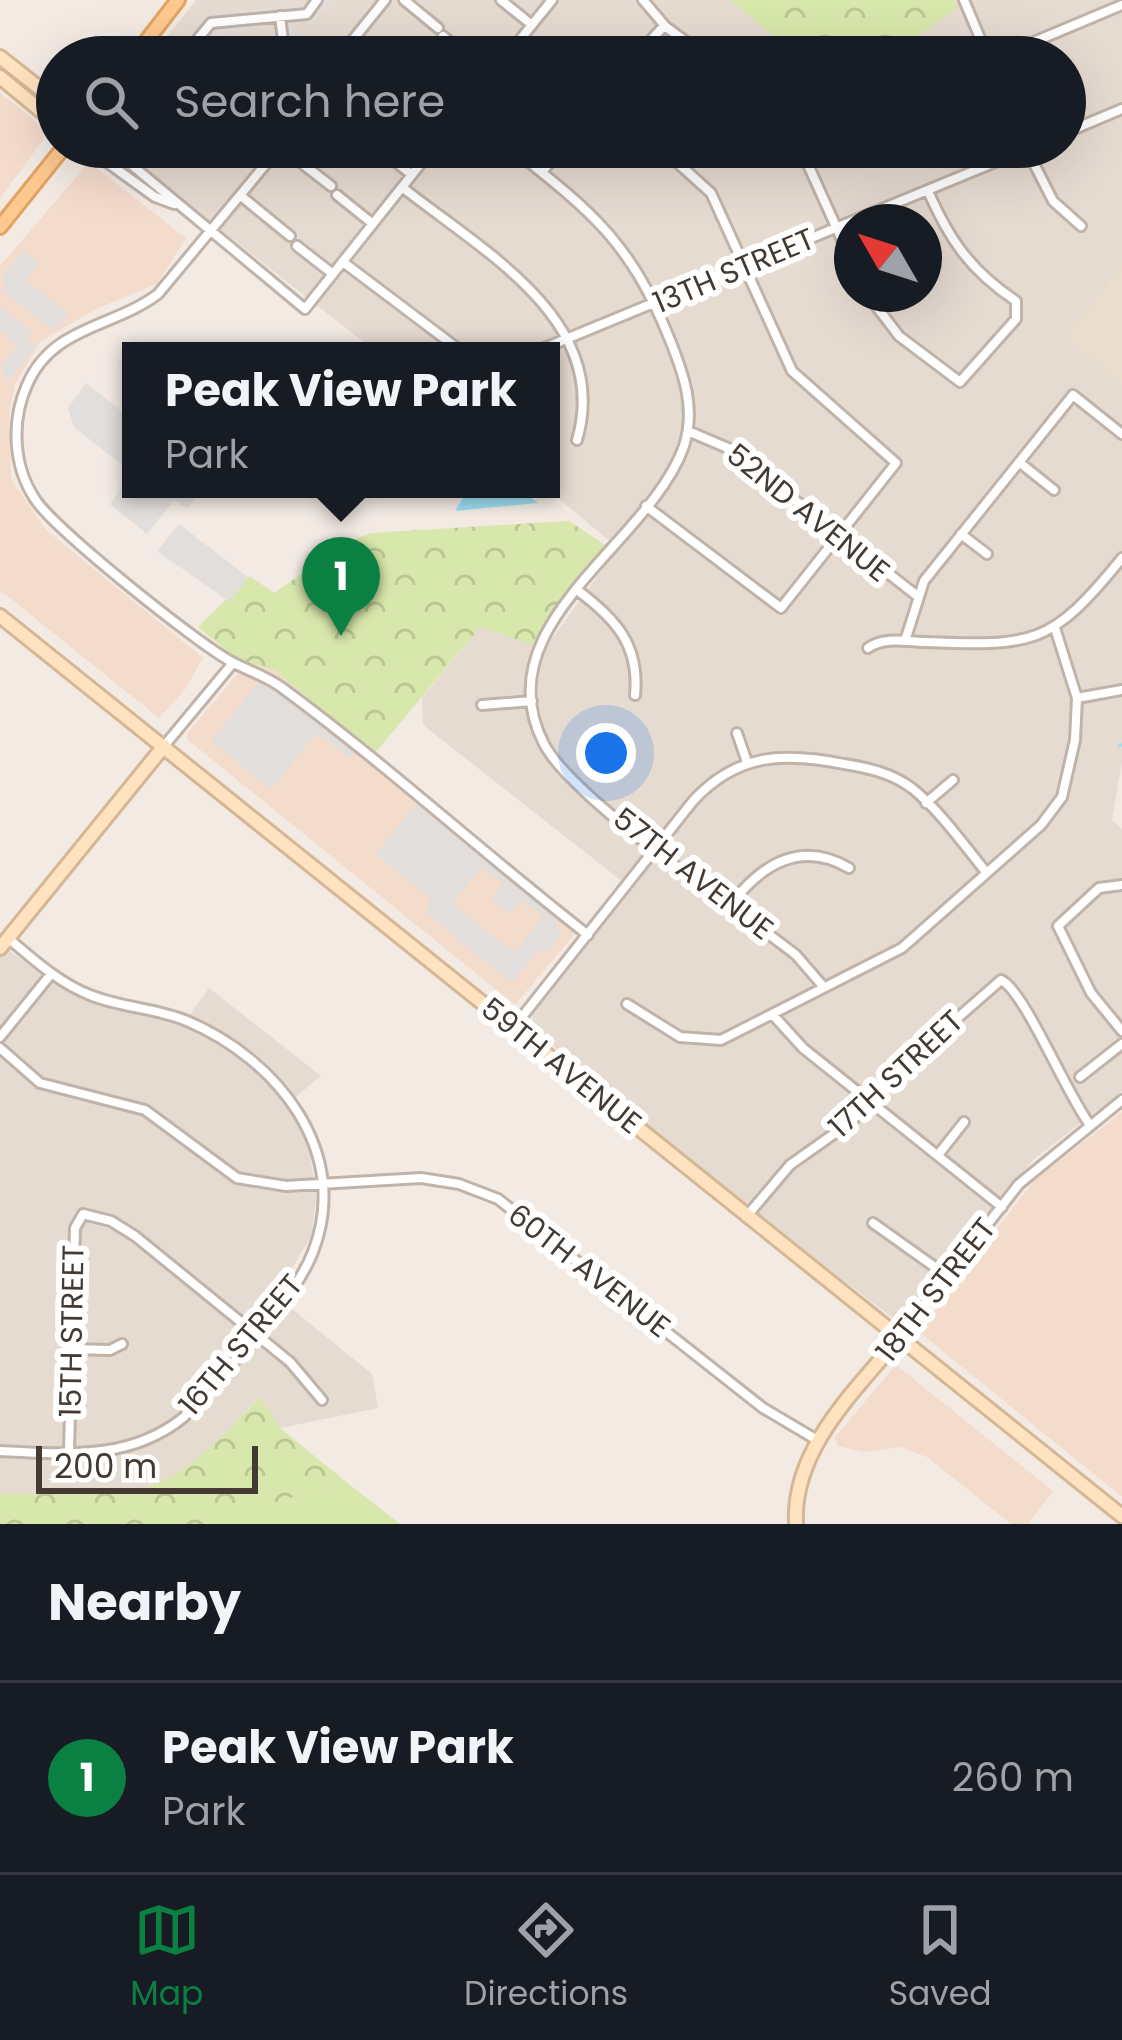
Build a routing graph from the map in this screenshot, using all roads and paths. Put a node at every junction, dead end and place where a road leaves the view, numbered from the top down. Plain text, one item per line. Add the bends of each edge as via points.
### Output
1 (178, 0) edge
2 (317, 0) edge
3 (385, 0) edge
4 (404, 0) edge
5 (501, 0) edge
6 (551, 0) edge
7 (643, 0) edge
8 (964, 0) edge
9 (1122, 5) edge
10 (280, 16) junction
11 (532, 25) junction
12 (664, 26) junction
13 (150, 36) edge
14 (200, 36) edge
15 (282, 36) edge
16 (356, 36) edge
17 (445, 36) edge
18 (523, 36) edge
19 (655, 36) edge
20 (678, 36) edge
21 (979, 36) edge
22 (1048, 36) edge
23 (0, 57) edge
24 (0, 77) edge
25 (36, 85) edge
26 (36, 107) edge
27 (1122, 110) edge
28 (1086, 125) edge
29 (47, 168) edge
30 (115, 168) edge
31 (134, 168) edge
32 (264, 168) edge
33 (306, 168) edge
34 (403, 168) edge
35 (418, 168) edge
36 (537, 168) edge
37 (545, 168) edge
38 (683, 168) edge
39 (810, 168) edge
40 (981, 168) edge
41 (1037, 168) edge
42 (542, 172) junction
43 (412, 175) junction
44 (402, 187) junction
45 (928, 191) junction
46 (241, 196) junction
47 (896, 204) edge
48 (935, 204) edge
49 (175, 205) junction
50 (942, 218) edge
51 (834, 221) edge
52 (373, 224) junction
53 (1081, 226) dead end
54 (0, 227) edge
55 (834, 229) edge
56 (210, 233) junction
57 (343, 262) junction
58 (745, 267) junction
59 (333, 274) junction
60 (655, 303) junction
61 (881, 312) edge
62 (568, 339) junction
63 (443, 342) edge
64 (560, 342) edge
65 (688, 431) junction
66 (1122, 434) edge
67 (577, 440) dead end
68 (1019, 462) junction
69 (1054, 490) dead end
70 (646, 506) junction
71 (961, 534) junction
72 (841, 538) junction
73 (987, 554) dead end
74 (1122, 558) edge
75 (577, 590) junction
76 (916, 595) junction
77 (0, 616) edge
78 (1055, 628) junction
79 (189, 630) junction
80 (905, 641) junction
81 (868, 648) dead end
82 (233, 663) junction
83 (210, 684) junction
84 (1122, 690) edge
85 (635, 694) dead end
86 (1077, 698) junction
87 (532, 701) junction
88 (482, 705) dead end
89 (736, 733) dead end
90 (164, 746) junction
91 (747, 762) junction
92 (953, 780) dead end
93 (926, 803) junction
94 (657, 847) junction
95 (849, 868) dead end
96 (986, 872) junction
97 (1122, 885) edge
98 (731, 904) junction
99 (587, 934) junction
100 (4, 943) edge
101 (51, 974) junction
102 (822, 985) junction
103 (627, 1004) dead end
104 (773, 1015) junction
105 (514, 1027) junction
106 (1122, 1031) edge
107 (0, 1036) edge
108 (1122, 1044) edge
109 (0, 1048) edge
110 (1080, 1077) dead end
111 (1122, 1100) edge
112 (870, 1101) junction
113 (964, 1122) dead end
114 (1090, 1125) junction
115 (938, 1155) junction
116 (324, 1183) junction
117 (1002, 1207) junction
118 (745, 1218) junction
119 (873, 1223) dead end
120 (946, 1275) junction
121 (254, 1333) junction
122 (898, 1340) junction
123 (122, 1344) dead end
124 (71, 1349) junction
125 (322, 1400) dead end
126 (817, 1440) junction
127 (0, 1450) edge
128 (69, 1451) junction
129 (1122, 1516) edge
130 (796, 1518) edge

1 - 13 main road
2 - 10 street via 307,14
3 - 16 street
4 - 17 street
5 - 11 street
6 - 11 street
7 - 12 street
8 - 21 street
9 - 22 street
10 - 14 street via 211,23
10 - 15 street
11 - 18 street
12 - 19 street
12 - 20 street
23 - 25 main road
24 - 26 main road
27 - 28 street
29 - 54 main road
30 - 49 street
31 - 49 street
32 - 46 street
33 - 52 street
34 - 43 street
35 - 43 street
36 - 42 street
37 - 42 street
38 - 58 street via 711,193
39 - 51 street
40 - 45 street, 13TH STREET
41 - 53 street via 1053,201
42 - 60 street via 617,239
43 - 44 street
44 - 52 street
44 - 62 street via 544,301
45 - 47 street, 13TH STREET
45 - 48 street
46 - 56 street
46 - 59 street
49 - 56 street
50 - 61 street via 966,263 1020,308 960,382
52 - 57 street
55 - 58 street, 13TH STREET
56 - 59 street via 305,308
56 - 79 street via 158,294 57,344 21,402 16,446 38,503 57,525
57 - 59 street
57 - 63 street
58 - 60 street, 13TH STREET
58 - 72 street via 792,371 896,464
60 - 62 street, 13TH STREET
60 - 65 street via 684,374
62 - 64 street, 13TH STREET
62 - 67 street via 587,388
65 - 70 street
65 - 72 street, 52ND AVENUE via 730,449
66 - 68 street via 1073,395
68 - 69 street
68 - 71 street
70 - 72 street via 781,608
70 - 75 street
71 - 73 street
71 - 76 street
72 - 76 street, 52ND AVENUE
74 - 78 street
75 - 85 street via 629,642
75 - 87 street via 540,646
76 - 80 street
77 - 90 main road, 59TH AVENUE
78 - 80 street via 1016,643
78 - 86 street
79 - 82 street
79 - 83 street via 213,654
80 - 81 street
82 - 83 street
82 - 99 street via 282,688
83 - 90 street
84 - 86 street
86 - 96 street via 1062,797
87 - 88 street
87 - 94 street, 57TH AVENUE via 559,765
89 - 91 street
90 - 100 main road
90 - 105 main road, 59TH AVENUE
91 - 93 street via 784,754 874,770
91 - 94 street via 705,788
92 - 93 street
93 - 96 street
94 - 98 street, 57TH AVENUE
94 - 99 street
95 - 98 street via 831,857 786,858 758,873
96 - 102 street via 889,957
97 - 106 street via 1099,888 1060,924 1091,993
98 - 102 street, 57TH AVENUE
99 - 105 street
100 - 101 street
101 - 107 street
101 - 116 street via 88,995 188,1022 268,1076 299,1111
102 - 104 street
103 - 104 street via 670,1033 703,1041
104 - 112 street
105 - 118 main road, 59TH AVENUE
108 - 110 street
109 - 116 street, 60TH AVENUE via 40,1083 145,1110 236,1178 266,1186
111 - 114 street, 18TH STREET
112 - 114 street, 17TH STREET via 1005,980
112 - 115 street
112 - 118 street, 17TH STREET via 790,1165
113 - 115 street
114 - 117 street, 18TH STREET
115 - 117 street
116 - 121 street, 16TH STREET via 312,1253
116 - 126 street, 60TH AVENUE via 421,1178 498,1199 763,1408
117 - 120 street, 18TH STREET
118 - 122 main road, 59TH AVENUE
119 - 120 street
120 - 122 street, 18TH STREET
121 - 124 street, 15TH STREET via 135,1236 83,1214 74,1228
121 - 125 street
121 - 128 street, 16TH STREET via 161,1436 118,1450
122 - 126 main road, 18TH STREET
122 - 129 main road, 59TH AVENUE
123 - 124 street
124 - 128 street, 15TH STREET
126 - 130 main road, 18TH STREET
127 - 128 street, 16TH STREET

